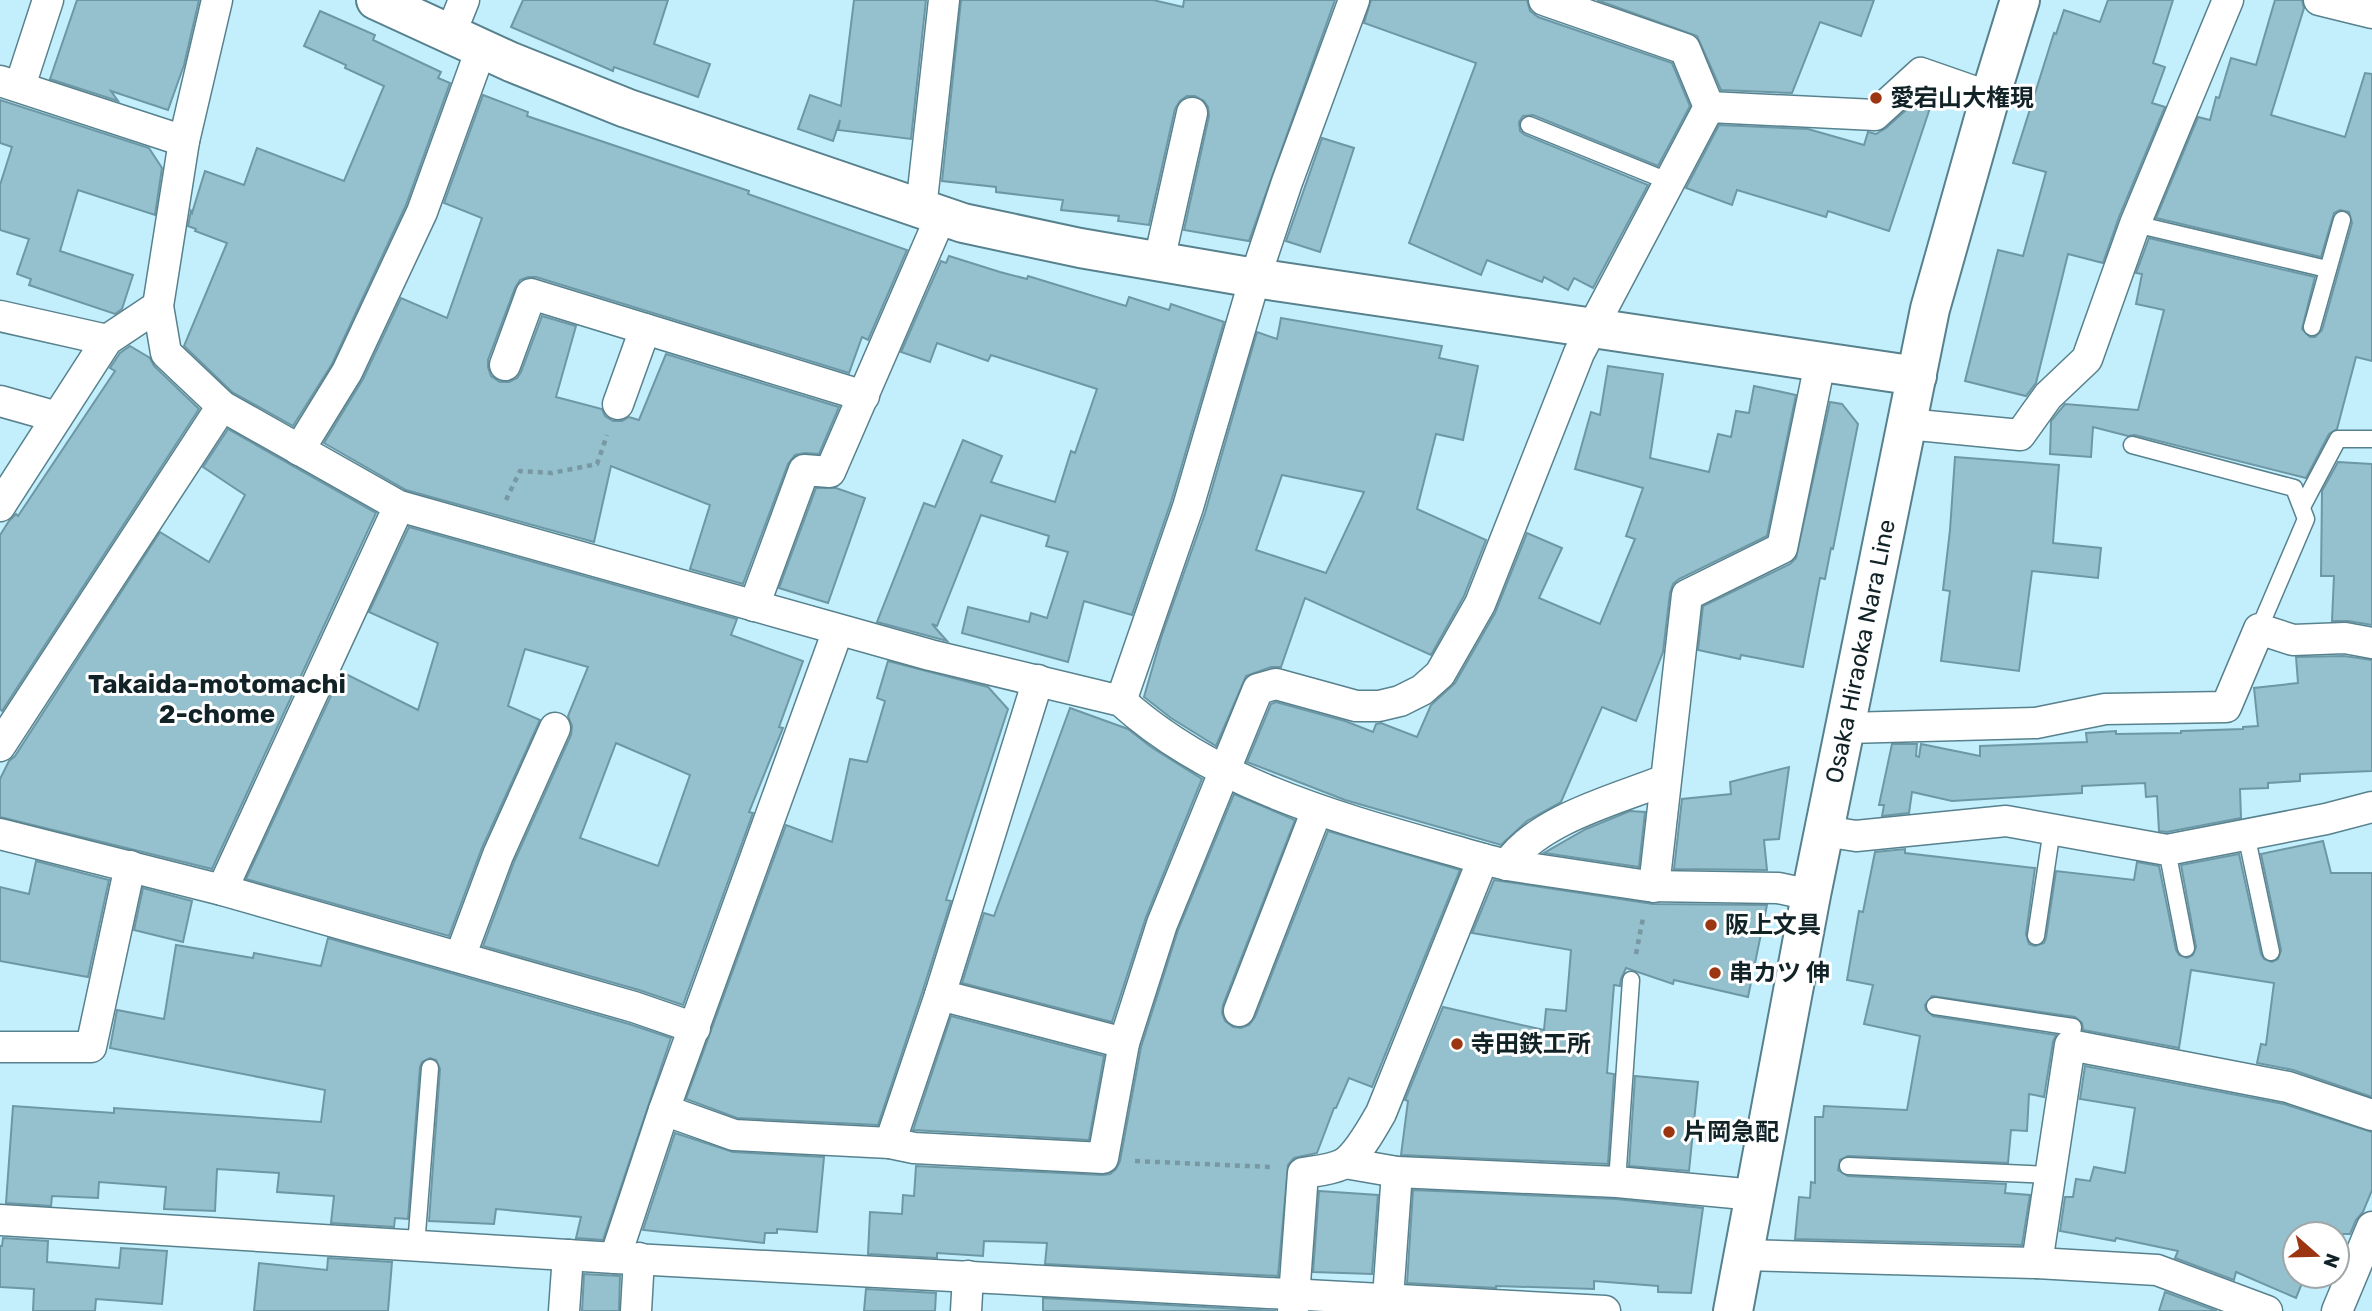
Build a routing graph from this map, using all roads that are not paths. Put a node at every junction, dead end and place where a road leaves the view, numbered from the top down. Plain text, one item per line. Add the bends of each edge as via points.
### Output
1 (48, 0) edge
2 (217, 0) edge
3 (376, 0) edge
4 (944, 0) edge
5 (1354, 0) edge
6 (1544, 0) edge
7 (2020, 0) edge
8 (2228, 0) edge
9 (2319, 0) edge
10 (2372, 13) edge
11 (465, 28) edge
12 (10, 83) edge
13 (1990, 97) junction
14 (1709, 107) junction
15 (1192, 113) dead end
16 (1528, 125) dead end
17 (184, 141) junction
18 (1670, 182) junction
19 (931, 213) junction
20 (2342, 220) dead end
21 (2135, 224) junction
22 (1159, 261) junction
23 (2328, 269) junction
24 (1255, 278) junction
25 (158, 306) junction
26 (0, 316) edge
27 (2312, 327) dead end
28 (1592, 328) junction
29 (645, 329) junction
30 (107, 340) junction
31 (1821, 363) junction
32 (505, 365) dead end
33 (1917, 376) junction
34 (864, 396) junction
35 (0, 401) edge
36 (618, 404) road end
37 (222, 406) junction
38 (57, 418) junction
39 (1907, 424) junction
40 (2372, 439) edge
41 (2132, 445) dead end
42 (299, 450) junction
43 (0, 506) edge
44 (399, 506) junction
45 (2302, 507) junction
46 (754, 606) junction
47 (2259, 629) junction
48 (838, 630) junction
49 (2372, 643) edge
50 (1038, 680) junction
51 (1121, 701) junction
52 (1847, 728) junction
53 (555, 729) dead end
54 (0, 746) edge
55 (1225, 773) junction
56 (1665, 780) junction
57 (2372, 807) edge
58 (1317, 810) junction
59 (2052, 829) junction
60 (1825, 831) junction
61 (0, 834) edge
62 (2246, 834) junction
63 (2167, 850) junction
64 (1495, 862) junction
65 (130, 866) junction
66 (1651, 886) junction
67 (222, 890) junction
68 (1811, 895) junction
69 (2036, 936) dead end
70 (2186, 948) dead end
71 (2271, 952) dead end
72 (460, 957) junction
73 (1631, 980) road end
74 (940, 995) junction
75 (1935, 1006) dead end
76 (1239, 1011) dead end
77 (695, 1028) junction
78 (1124, 1043) junction
79 (2070, 1045) junction
80 (0, 1047) edge
81 (430, 1068) dead end
82 (664, 1111) junction
83 (2372, 1115) edge
84 (890, 1143) junction
85 (1345, 1163) junction
86 (1848, 1166) dead end
87 (1397, 1172) junction
88 (2050, 1175) junction
89 (1617, 1182) junction
90 (1755, 1195) junction
91 (0, 1220) edge
92 (2372, 1227) edge
93 (416, 1246) junction
94 (568, 1255) junction
95 (1744, 1255) junction
96 (627, 1258) junction
97 (2037, 1263) junction
98 (968, 1276) junction
99 (1388, 1298) junction
100 (1293, 1302) edge
101 (564, 1311) edge
102 (636, 1311) edge
103 (966, 1311) edge
104 (1605, 1311) edge
105 (1733, 1311) edge
106 (2267, 1311) edge
107 (2337, 1311) edge

1 - 12 street
2 - 17 street
3 - 11 street
4 - 19 street
5 - 24 street
6 - 14 street via 1685,49
7 - 13 street, Osaka Hiraoka Nara Line
8 - 21 street
9 - 10 street
11 - 19 street via 626,108
11 - 42 street via 422,212 347,372
12 - 17 street
13 - 14 street via 1920,73 1874,115
13 - 33 street, Osaka Hiraoka Nara Line via 1930,309
14 - 18 street
15 - 22 street
16 - 18 lane
17 - 25 street
18 - 28 street
19 - 22 street via 1080,248
19 - 34 street
20 - 23 lane
21 - 23 lane
21 - 39 street via 2087,359 2048,396 2020,435
22 - 24 street
23 - 27 lane
24 - 28 street
24 - 51 street via 1188,507
25 - 30 street
25 - 37 street via 166,353
26 - 30 street
28 - 31 street
28 - 55 street via 1480,604 1440,674 1422,690 1379,706 1356,706 1276,684 1258,689
29 - 32 street via 531,294
29 - 34 street
29 - 36 street
30 - 38 street
31 - 33 street
31 - 56 street via 1782,548 1687,595
33 - 39 street, Osaka Hiraoka Nara Line
34 - 46 street via 830,472 804,470
35 - 38 street
37 - 42 street
37 - 54 street
38 - 43 street
39 - 52 street, Osaka Hiraoka Nara Line
40 - 45 lane via 2338,439
41 - 45 lane via 2294,488
42 - 44 street
44 - 46 street
44 - 67 street
45 - 47 lane via 2306,519
46 - 48 street
47 - 49 street via 2293,640 2345,638
47 - 52 street via 2226,707 2105,709 2036,723
48 - 50 street
48 - 77 street
50 - 51 street
50 - 74 street
51 - 55 street via 1144,722
52 - 60 street, Osaka Hiraoka Nara Line
53 - 72 street via 498,855
55 - 58 street
55 - 78 street via 1162,924
56 - 64 street via 1559,822
56 - 66 street
57 - 62 street
58 - 64 street
58 - 76 street
59 - 60 street via 2006,821 1856,836
59 - 63 street
59 - 69 lane
60 - 68 street, Osaka Hiraoka Nara Line
61 - 65 street
62 - 63 street
62 - 71 lane
63 - 70 lane
64 - 66 street
64 - 85 street via 1381,1113
65 - 67 street
65 - 80 street via 91,1047
66 - 68 street via 1778,888
67 - 72 street
68 - 90 street, Osaka Hiraoka Nara Line
72 - 77 street
73 - 89 lane
74 - 78 street
74 - 84 street
75 - 79 lane via 2073,1027
77 - 82 street
78 - 84 street via 1103,1158
79 - 83 street via 2288,1087
79 - 88 street
81 - 93 lane
82 - 84 street via 734,1135
82 - 96 street
85 - 87 street
85 - 100 street via 1303,1172
86 - 88 lane
87 - 89 street
87 - 99 street
88 - 97 street
89 - 90 street
90 - 95 street, Osaka Hiraoka Nara Line
91 - 93 street
92 - 107 street
93 - 94 street
94 - 96 street
94 - 101 street
95 - 97 street
95 - 105 street, Osaka Hiraoka Nara Line
96 - 98 street
96 - 102 street
97 - 106 street via 2157,1270
98 - 100 street
98 - 103 street
99 - 100 street
99 - 104 street

